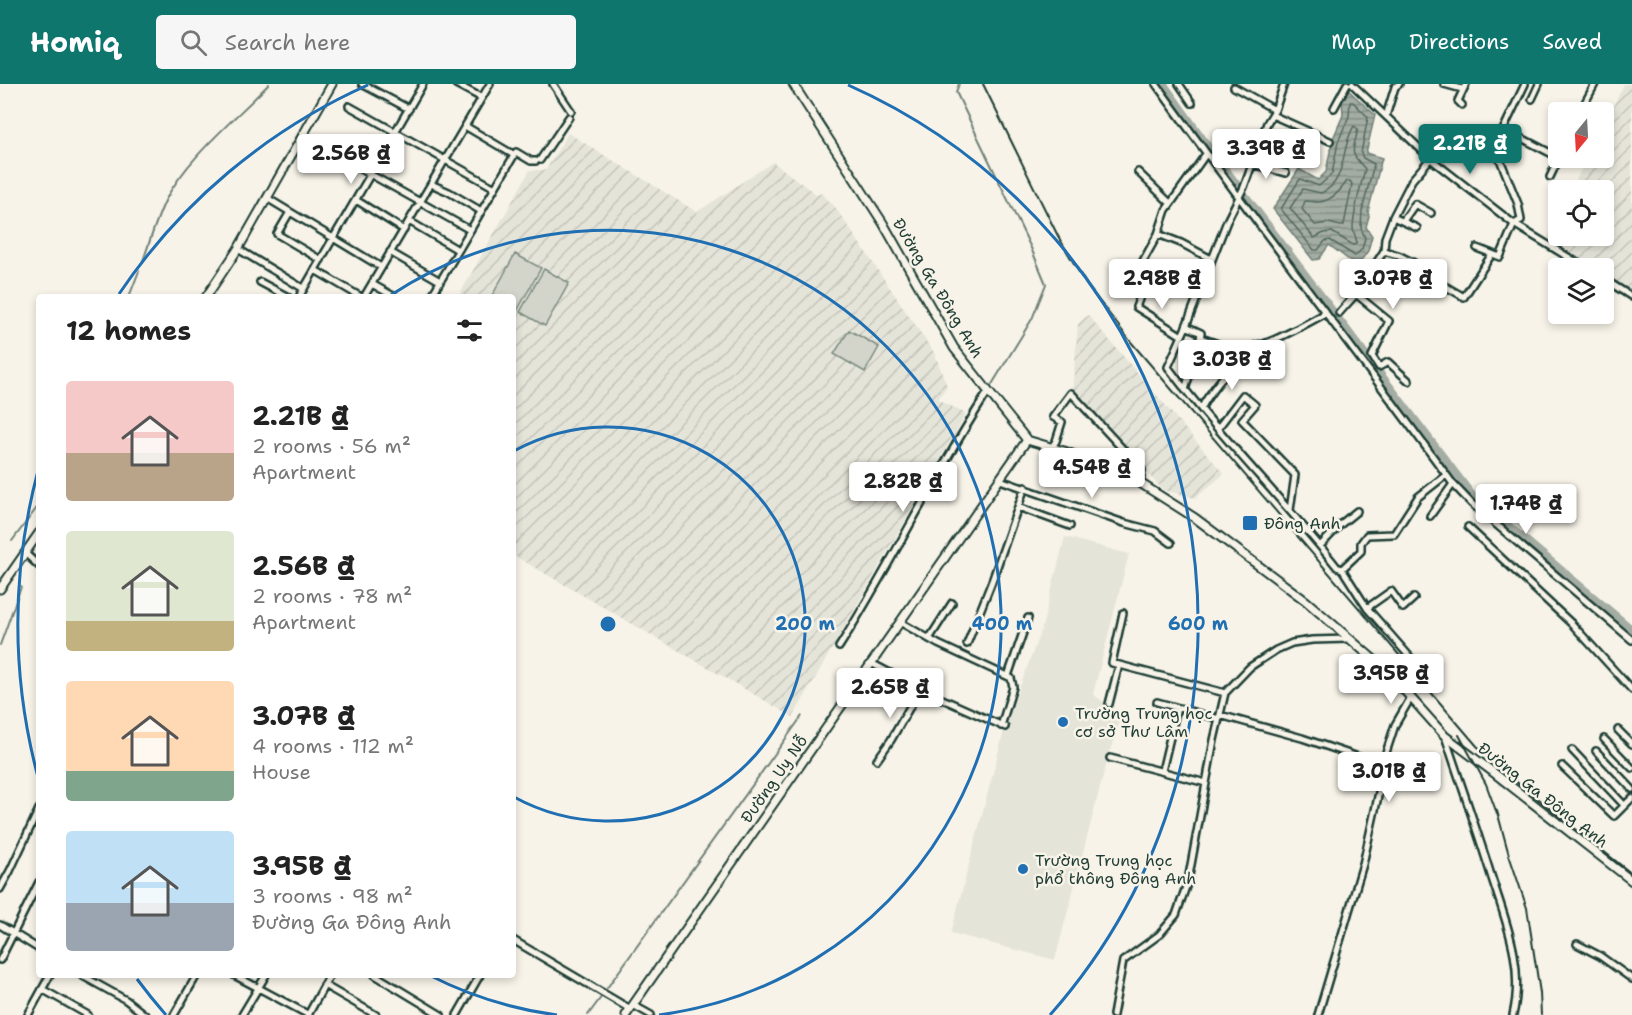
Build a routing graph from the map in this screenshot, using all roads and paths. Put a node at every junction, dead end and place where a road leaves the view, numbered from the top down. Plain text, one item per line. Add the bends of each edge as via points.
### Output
1 (332, 84) edge
2 (363, 84) edge
3 (423, 84) edge
4 (456, 84) edge
5 (490, 84) edge
6 (554, 84) edge
7 (793, 84) edge
8 (1156, 84) edge
9 (1179, 84) edge
10 (1284, 84) edge
11 (1347, 84) edge
12 (1352, 84) edge
13 (1399, 84) edge
14 (1444, 84) edge
15 (1525, 84) edge
16 (1539, 84) edge
17 (1595, 84) edge
18 (1464, 86) edge
19 (1234, 87) dead end
20 (482, 98) junction
21 (1532, 99) dead end
22 (1585, 102) edge
23 (1192, 103) dead end
24 (1462, 105) dead end
25 (349, 106) dead end
26 (1334, 108) dead end
27 (409, 110) junction
28 (1273, 112) junction
29 (1386, 116) junction
30 (465, 126) junction
31 (1504, 129) junction
32 (396, 132) junction
33 (1233, 135) dead end
34 (302, 136) junction
35 (1330, 141) dead end
36 (1259, 143) junction
37 (1548, 151) edge
38 (1206, 154) junction
39 (514, 155) junction
40 (1430, 159) junction
41 (445, 160) junction
42 (1252, 164) junction
43 (1554, 168) edge
44 (1138, 172) dead end
45 (1286, 173) dead end
46 (371, 174) junction
47 (1550, 177) dead end
48 (431, 184) junction
49 (495, 188) junction
50 (1238, 197) junction
51 (267, 198) junction
52 (356, 200) junction
53 (420, 202) junction
54 (1170, 203) junction
55 (481, 211) junction
56 (290, 212) junction
57 (1431, 213) dead end
58 (1393, 217) junction
59 (409, 221) junction
60 (1403, 221) junction
61 (1514, 224) junction
62 (1417, 228) dead end
63 (404, 230) junction
64 (470, 230) junction
65 (1158, 234) junction
66 (333, 238) junction
67 (1477, 248) dead end
68 (238, 249) junction
69 (458, 250) junction
70 (1384, 251) junction
71 (390, 252) junction
72 (1492, 254) junction
73 (1570, 258) edge
74 (1212, 259) junction
75 (321, 260) junction
76 (1143, 261) dead end
77 (381, 267) junction
78 (315, 270) junction
79 (260, 282) dead end
80 (440, 282) junction
81 (372, 284) junction
82 (1145, 284) dead end
83 (1614, 285) edge
84 (304, 289) junction
85 (209, 294) edge
86 (282, 294) edge
87 (301, 294) edge
88 (358, 294) edge
89 (365, 294) edge
90 (390, 294) edge
91 (433, 294) edge
92 (1356, 294) junction
93 (1632, 297) edge
94 (1326, 313) junction
95 (1339, 313) dead end
96 (1186, 326) junction
97 (1182, 336) junction
98 (1200, 339) junction
99 (1218, 344) dead end
100 (1409, 381) dead end
101 (1185, 390) junction
102 (988, 392) junction
103 (1201, 409) junction
104 (1218, 428) junction
105 (1027, 440) junction
106 (1052, 447) junction
107 (1446, 475) junction
108 (1000, 480) junction
109 (1140, 483) junction
110 (1453, 484) junction
111 (1025, 487) junction
112 (1018, 507) junction
113 (1290, 510) junction
114 (1357, 511) dead end
115 (1430, 516) dead end
116 (1070, 526) dead end
117 (1468, 527) dead end
118 (36, 537) edge
119 (1171, 543) dead end
120 (1320, 546) junction
121 (25, 553) junction
122 (36, 563) edge
123 (1342, 569) junction
124 (0, 589) edge
125 (1414, 598) dead end
126 (952, 603) dead end
127 (1367, 608) junction
128 (1123, 613) dead end
129 (1028, 618) dead end
130 (900, 622) junction
131 (929, 639) junction
132 (1349, 639) junction
133 (1632, 640) edge
134 (967, 644) dead end
135 (839, 647) dead end
136 (872, 663) junction
137 (1119, 665) junction
138 (1008, 676) junction
139 (1431, 681) dead end
140 (920, 689) junction
141 (1632, 690) edge
142 (1225, 693) junction
143 (1410, 699) junction
144 (1157, 702) dead end
145 (1109, 704) dead end
146 (1177, 708) junction
147 (1219, 717) junction
148 (1618, 730) dead end
149 (1445, 736) junction
150 (1604, 739) dead end
151 (1632, 744) edge
152 (1572, 750) dead end
153 (1596, 751) dead end
154 (1110, 759) dead end
155 (877, 760) dead end
156 (1382, 765) junction
157 (1562, 766) dead end
158 (1632, 768) edge
159 (1161, 771) junction
160 (1206, 783) junction
161 (1632, 789) edge
162 (1632, 798) edge
163 (1625, 806) junction
164 (36, 815) edge
165 (1632, 881) edge
166 (36, 888) edge
167 (0, 889) edge
168 (0, 925) edge
169 (13, 932) junction
170 (516, 942) edge
171 (1577, 944) dead end
172 (36, 947) edge
173 (0, 960) edge
174 (48, 978) edge
175 (86, 978) edge
176 (195, 978) edge
177 (239, 978) edge
178 (264, 978) edge
179 (328, 978) edge
180 (380, 978) edge
181 (478, 978) edge
182 (1632, 979) edge
183 (324, 985) junction
184 (42, 988) junction
185 (258, 989) junction
186 (134, 1008) junction
187 (629, 1010) edge
188 (28, 1015) edge
189 (88, 1015) edge
190 (130, 1015) edge
191 (146, 1015) edge
192 (174, 1015) edge
193 (242, 1015) edge
194 (308, 1015) edge
195 (376, 1015) edge
196 (441, 1015) edge
197 (456, 1015) edge
198 (651, 1015) edge
199 (1113, 1015) edge
200 (1318, 1015) edge
201 (1513, 1015) edge

1 - 34 street
2 - 27 street
3 - 27 street
4 - 20 street
5 - 20 street
6 - 39 street via 570,114 538,161 516,152
7 - 102 street, Đường Ga Đông Anh via 883,223 954,348
8 - 38 street
9 - 23 street
10 - 28 street
11 - 26 street
12 - 29 street
13 - 29 street
14 - 18 street
15 - 31 street
16 - 21 street
17 - 22 street
18 - 24 street via 1458,97
19 - 28 street
20 - 30 street
25 - 32 street
27 - 32 street
28 - 35 street
28 - 36 street
29 - 40 street
30 - 39 street
30 - 41 street
31 - 37 street
31 - 61 street via 1495,147 1518,204 1521,220
32 - 41 street
32 - 46 street
33 - 36 street
34 - 46 street
34 - 51 street
36 - 42 street
38 - 50 street
38 - 54 street
39 - 49 street
40 - 58 street via 1412,180
40 - 61 street
41 - 48 street
41 - 49 street
42 - 45 street
42 - 50 street
43 - 47 street
44 - 54 street
46 - 52 street
46 - 53 street
48 - 53 street
48 - 55 street
49 - 55 street
50 - 74 street
50 - 94 street
51 - 56 street
51 - 68 street
52 - 63 street
52 - 66 street
53 - 59 street
53 - 64 street
54 - 65 street
55 - 64 street
56 - 66 street
56 - 75 street via 277,234
57 - 60 street via 1414,204
58 - 60 street
58 - 70 street
59 - 63 street
59 - 69 street
60 - 62 street
61 - 72 street via 1500,257
61 - 73 street
63 - 71 street
64 - 69 street
65 - 74 street
65 - 76 street
66 - 75 street
66 - 77 street
67 - 72 street
68 - 84 street
68 - 85 street
69 - 80 street
70 - 72 street via 1414,263 1424,274 1464,297
70 - 92 street
71 - 77 street
71 - 80 street
74 - 96 street
75 - 78 street
77 - 81 street
78 - 84 street
78 - 88 street
79 - 86 street
80 - 91 street
81 - 89 street
81 - 90 street
82 - 97 street via 1136,308
83 - 93 street
84 - 87 street
92 - 95 street
92 - 100 street via 1389,321 1372,356 1379,367 1388,362
94 - 103 street via 1254,346 1236,362
94 - 107 street
96 - 97 street
96 - 98 street via 1201,333
97 - 101 street via 1168,367
98 - 99 street
98 - 101 street
101 - 103 street
102 - 105 street, Đường Ga Đông Anh
102 - 135 street
103 - 104 street
104 - 113 street
104 - 113 street via 1244,395 1255,405 1242,420 1296,475
105 - 106 street, Đường Ga Đông Anh
105 - 108 street, Đường Uy Nỗ
106 - 109 street, Đường Ga Đông Anh
106 - 109 street via 1062,423 1053,417 1071,393 1142,470
107 - 110 street
107 - 123 street via 1418,497 1394,534 1367,536 1361,551
108 - 111 street
108 - 130 street, Đường Uy Nỗ
109 - 132 street, Đường Ga Đông Anh via 1286,585
110 - 115 street
110 - 133 street
111 - 112 street
111 - 119 street via 1124,524 1155,531
112 - 116 street
112 - 134 street
113 - 120 street
114 - 120 street
117 - 141 street via 1572,624
118 - 121 street
120 - 123 street
121 - 122 street
121 - 124 street
123 - 127 street
125 - 127 street via 1403,608 1391,591
126 - 131 street
127 - 139 street
128 - 137 street via 1112,663
129 - 138 street
130 - 131 street
130 - 136 street, Đường Uy Nỗ
131 - 138 street
132 - 142 street via 1312,640 1276,650 1250,667
132 - 143 street, Đường Ga Đông Anh via 1387,671
136 - 140 street
136 - 187 street, Đường Uy Nỗ
137 - 142 street
137 - 145 street
138 - 140 street via 1013,687 1003,727
140 - 155 street
142 - 147 street
143 - 149 street, Đường Ga Đông Anh
143 - 156 street via 1395,725
144 - 146 street
146 - 147 street
146 - 159 street
147 - 156 street via 1270,728
147 - 160 street
148 - 151 street
149 - 165 street, Đường Ga Đông Anh
149 - 201 street via 1515,956 1518,994
150 - 158 street
152 - 163 street
153 - 161 street
154 - 159 street
156 - 200 street via 1363,864
157 - 163 street via 1614,816
159 - 160 street
160 - 199 street via 1188,881 1176,915 1159,935 1124,961
162 - 163 street
164 - 167 street
166 - 169 street
168 - 169 street
169 - 172 street
169 - 173 street
170 - 187 street
171 - 182 street
174 - 184 street
175 - 186 street
176 - 192 street
177 - 185 street
178 - 185 street
179 - 183 street
180 - 196 street
181 - 197 street
183 - 194 street
183 - 195 street
184 - 188 street
184 - 189 street
185 - 193 street
185 - 194 street
186 - 190 street
186 - 191 street
187 - 198 street

